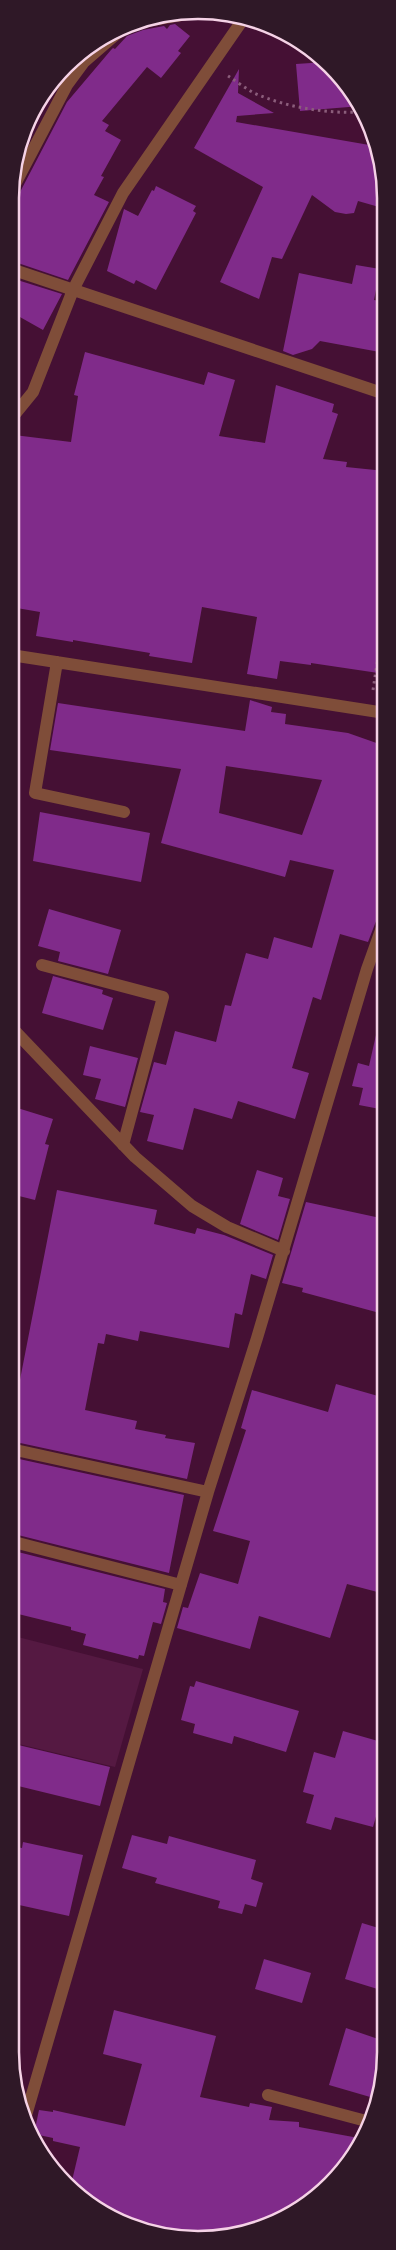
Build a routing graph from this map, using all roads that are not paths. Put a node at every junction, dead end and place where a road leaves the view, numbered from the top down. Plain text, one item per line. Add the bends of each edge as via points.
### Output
1 (240, 24) edge
2 (103, 46) edge
3 (20, 175) edge
4 (19, 272) edge
5 (73, 290) junction
6 (377, 391) edge
7 (19, 409) edge
8 (19, 656) edge
9 (56, 662) junction
10 (377, 712) edge
11 (124, 812) dead end
12 (377, 941) edge
13 (42, 965) dead end
14 (19, 1035) edge
15 (123, 1145) junction
16 (284, 1251) junction
17 (19, 1451) edge
18 (208, 1492) junction
19 (19, 1543) edge
20 (181, 1585) junction
21 (268, 2095) dead end
22 (27, 2105) edge
23 (364, 2120) edge

1 - 5 street via 123,193
2 - 3 street via 84,62 67,85
4 - 5 street
5 - 6 street
5 - 7 street via 33,392
8 - 9 street
9 - 10 street
9 - 11 street via 35,793
12 - 16 street
13 - 15 street via 163,997
14 - 15 street
15 - 16 street via 192,1206 227,1228
16 - 18 street
17 - 18 street
18 - 20 street
19 - 20 street
20 - 22 street
21 - 23 street

